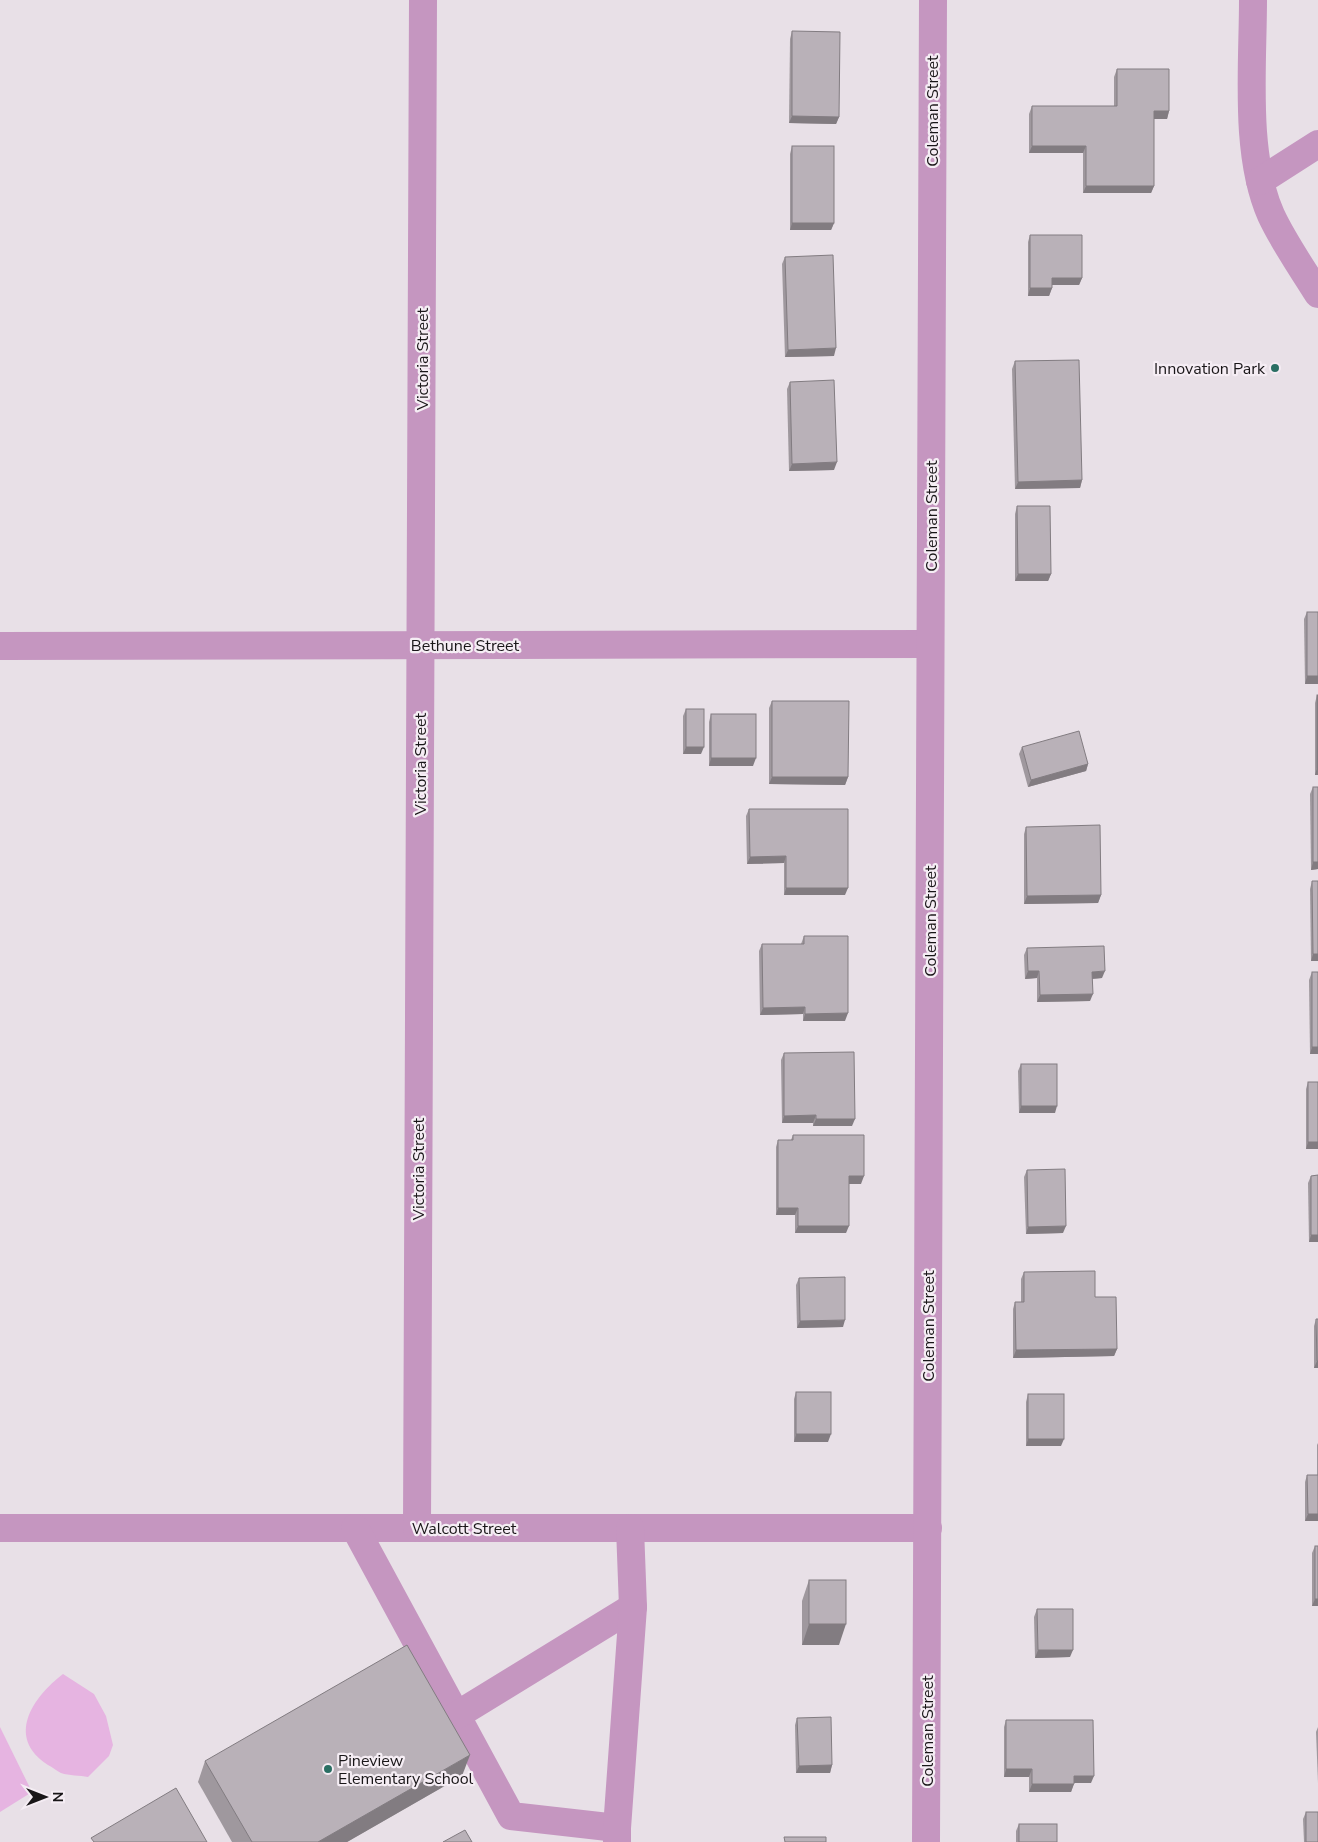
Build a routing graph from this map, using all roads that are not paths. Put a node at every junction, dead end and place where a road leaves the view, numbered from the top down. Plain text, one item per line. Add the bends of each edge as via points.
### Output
1 (424, 0) edge
2 (932, 0) edge
3 (1253, 0) edge
4 (1318, 144) edge
5 (1260, 181) junction
6 (1318, 294) edge
7 (930, 644) junction
8 (421, 645) junction
9 (0, 646) edge
10 (0, 1528) edge
11 (355, 1528) junction
12 (417, 1528) junction
13 (630, 1528) junction
14 (928, 1528) junction
15 (633, 1607) junction
16 (457, 1715) junction
17 (617, 1835) edge
18 (926, 1842) edge

1 - 8 street, Victoria Street
2 - 7 street, Coleman Street
3 - 5 street via 1252,115
4 - 5 street
5 - 6 street via 1275,222
7 - 8 street, Bethune Street
7 - 14 street, Coleman Street
8 - 9 street, Bethune Street
8 - 12 street, Victoria Street
10 - 11 street, Walcott Street
11 - 12 street, Walcott Street
11 - 16 street
12 - 13 street, Walcott Street
13 - 14 street, Walcott Street
13 - 15 street
14 - 18 street, Coleman Street
15 - 16 street
15 - 17 street
16 - 17 street via 511,1816

